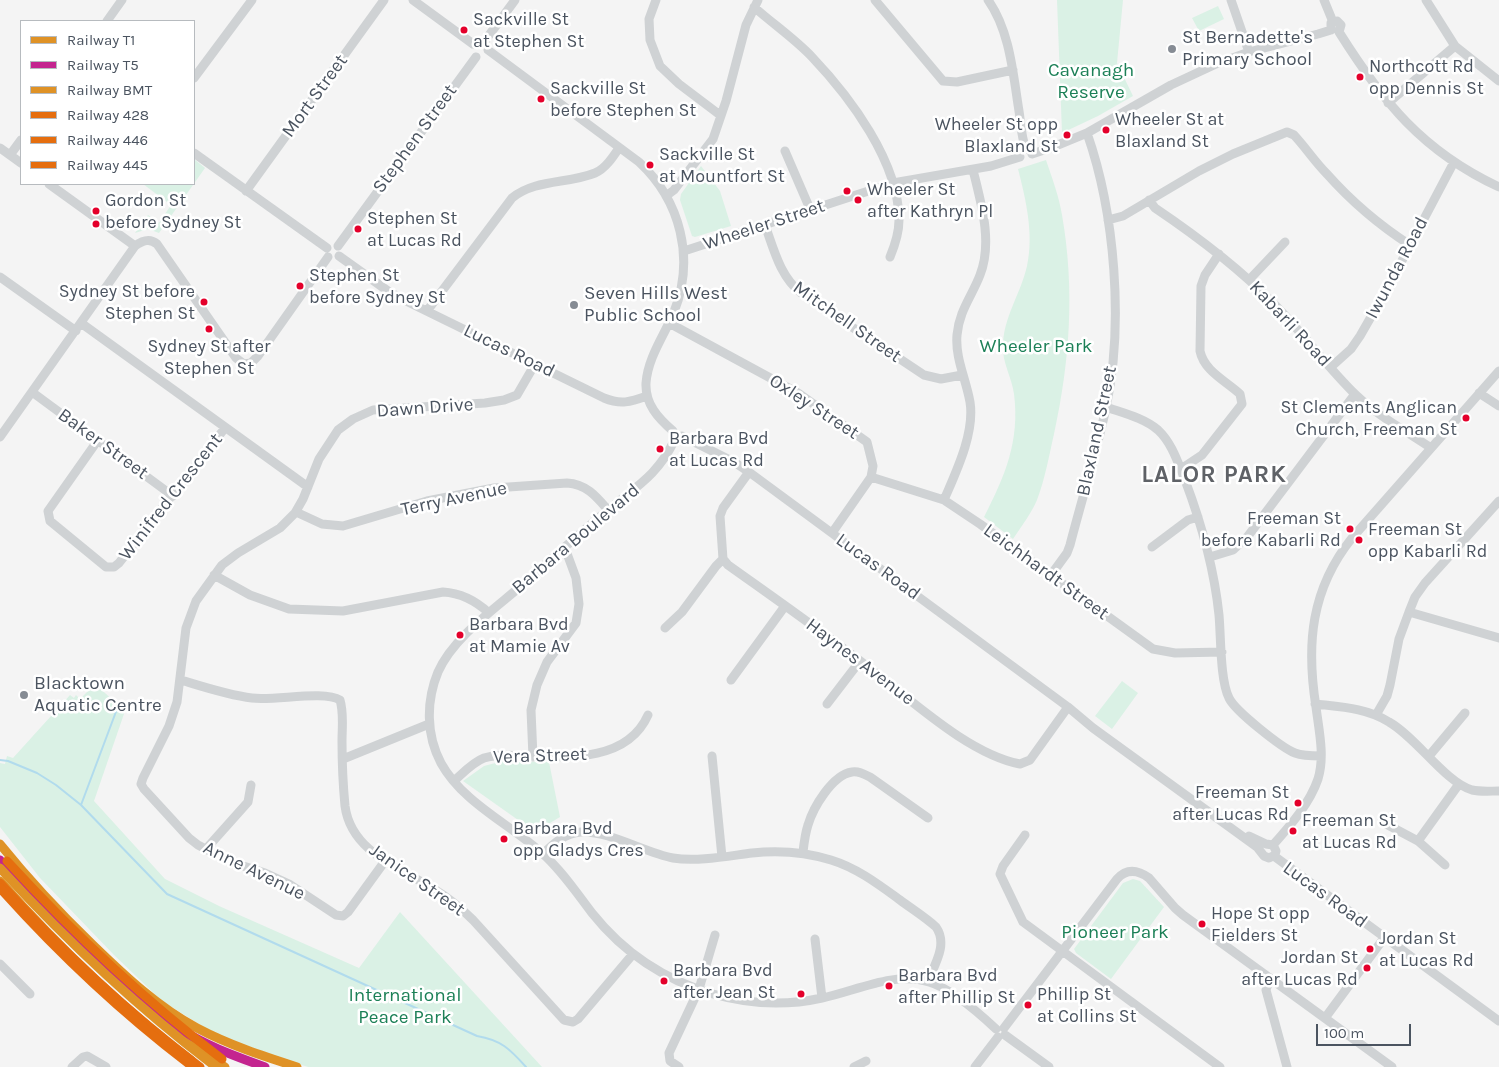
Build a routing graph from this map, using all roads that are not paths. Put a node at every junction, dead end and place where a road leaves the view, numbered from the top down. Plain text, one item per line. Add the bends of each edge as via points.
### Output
1 (122, 0) edge
2 (252, 0) edge
3 (384, 0) edge
4 (413, 0) edge
5 (514, 0) edge
6 (656, 0) edge
7 (875, 0) edge
8 (988, 0) edge
9 (1231, 0) edge
10 (1324, 0) edge
11 (1426, 0) edge
12 (756, 4) edge
13 (108, 20) edge
14 (1334, 28) junction
15 (473, 44) junction
16 (1455, 46) junction
17 (483, 51) junction
18 (1249, 52) junction
19 (1013, 70) junction
20 (195, 77) edge
21 (1499, 81) edge
22 (1388, 103) junction
23 (720, 115) junction
24 (1087, 133) junction
25 (20, 141) edge
26 (0, 148) edge
27 (619, 148) junction
28 (785, 151) dead end
29 (1029, 151) junction
30 (195, 154) edge
31 (10, 155) junction
32 (20, 162) edge
33 (1454, 162) junction
34 (973, 170) junction
35 (893, 183) junction
36 (50, 185) edge
37 (1499, 187) edge
38 (246, 191) junction
39 (666, 196) junction
40 (1149, 200) junction
41 (810, 209) junction
42 (1108, 220) junction
43 (765, 225) junction
44 (1285, 242) dead end
45 (1410, 245) junction
46 (135, 246) junction
47 (338, 246) junction
48 (684, 252) junction
49 (327, 253) junction
50 (1219, 254) junction
51 (339, 256) junction
52 (890, 257) dead end
53 (0, 277) edge
54 (1249, 280) junction
55 (427, 311) junction
56 (669, 323) junction
57 (78, 327) junction
58 (536, 364) junction
59 (1331, 367) junction
60 (1499, 371) edge
61 (962, 375) junction
62 (32, 392) junction
63 (1479, 393) junction
64 (1356, 394) junction
65 (647, 396) junction
66 (1499, 406) edge
67 (1106, 407) junction
68 (225, 428) junction
69 (677, 435) junction
70 (0, 437) edge
71 (98, 440) junction
72 (1431, 448) junction
73 (1181, 469) junction
74 (750, 472) junction
75 (871, 477) junction
76 (308, 487) junction
77 (173, 496) junction
78 (944, 500) junction
79 (1499, 500) edge
80 (608, 510) junction
81 (296, 512) junction
82 (1198, 516) junction
83 (832, 533) junction
84 (1152, 547) dead end
85 (564, 548) junction
86 (1210, 557) junction
87 (724, 560) junction
88 (214, 575) junction
89 (1050, 575) junction
90 (785, 606) junction
91 (1408, 612) junction
92 (489, 613) junction
93 (665, 628) dead end
94 (1499, 638) edge
95 (1222, 652) junction
96 (860, 661) junction
97 (181, 680) junction
98 (731, 680) dead end
99 (826, 704) dead end
100 (1315, 704) junction
101 (1068, 707) junction
102 (1464, 713) dead end
103 (648, 715) dead end
104 (1376, 715) junction
105 (430, 724) junction
106 (533, 756) junction
107 (712, 756) dead end
108 (1322, 756) junction
109 (1429, 756) junction
110 (343, 759) junction
111 (454, 781) junction
112 (1459, 784) junction
113 (251, 785) dead end
114 (144, 789) joint
115 (1499, 791) edge
116 (928, 818) dead end
117 (1386, 824) dead end
118 (1025, 835) dead end
119 (1418, 841) junction
120 (1267, 847) junction
121 (206, 849) junction
122 (803, 852) junction
123 (543, 854) junction
124 (722, 857) junction
125 (385, 861) junction
126 (1445, 865) dead end
127 (715, 935) dead end
128 (1384, 938) junction
129 (815, 939) dead end
130 (1062, 952) junction
131 (633, 954) junction
132 (0, 964) edge
133 (1270, 978) junction
134 (928, 981) junction
135 (699, 989) junction
136 (30, 994) dead end
137 (822, 998) junction
138 (1325, 1018) junction
139 (1499, 1021) edge
140 (1001, 1032) junction
141 (866, 1062) dead end
142 (72, 1067) edge
143 (106, 1067) edge
144 (679, 1067) edge
145 (854, 1067) edge
146 (975, 1067) edge
147 (1049, 1067) edge
148 (1220, 1067) edge
149 (1287, 1067) edge
150 (1392, 1067) edge

1 - 13 street
2 - 20 street
3 - 38 street, Mort Street
4 - 15 street
5 - 17 street, Stephen Street
6 - 23 street via 648,19 650,40 660,66
7 - 19 street via 943,81 957,82
8 - 19 street via 998,13
9 - 18 street
10 - 14 street
11 - 16 street
12 - 23 street via 746,25
12 - 35 street via 811,56 849,98 872,135
14 - 18 street
14 - 22 street
15 - 17 street via 479,40
15 - 17 street via 471,51
16 - 21 street
16 - 22 street
17 - 27 street
17 - 47 street, Stephen Street
18 - 24 street via 1171,84
19 - 29 street
22 - 33 street via 1413,130
23 - 39 street via 713,139
24 - 29 street via 1053,147
24 - 42 street, Blaxland Street
25 - 31 street
26 - 31 street
27 - 39 street via 652,175
27 - 55 street via 595,173 529,188 512,198
28 - 41 street
29 - 34 street, Wheeler Street via 1021,151 1020,157 1007,162
30 - 38 street
31 - 32 street
33 - 37 street
33 - 45 street, Iwunda Road
34 - 35 street, Wheeler Street
34 - 61 street via 986,246 980,274 958,323 957,349
35 - 41 street, Wheeler Street
35 - 52 street via 899,220 897,240
36 - 46 street
38 - 49 street
39 - 48 street via 678,222
40 - 42 street via 1123,216
40 - 45 street via 1216,163 1287,132 1296,137 1355,203
40 - 50 street, Kabarli Road via 1155,208
41 - 43 street, Wheeler Street
42 - 67 street, Blaxland Street via 1115,327
43 - 48 street, Wheeler Street
43 - 61 street, Mitchell Street via 782,271 801,293 924,375 941,379
44 - 54 street
45 - 59 street, Iwunda Road via 1360,336
46 - 49 street via 147,240 158,244 236,358 244,364 251,363 258,356
46 - 57 street
47 - 49 street via 333,245
47 - 51 street
48 - 56 street via 682,284
49 - 51 street via 332,259
50 - 54 street, Kabarli Road
50 - 73 street via 1202,283 1200,351 1207,366 1240,394 1242,404 1202,455
51 - 55 street, Lucas Road via 388,291
53 - 57 street
54 - 59 street, Kabarli Road
55 - 58 street, Lucas Road
56 - 65 street via 650,361
56 - 75 street, Oxley Street via 798,393 868,442
57 - 62 street
57 - 68 street
58 - 65 street, Lucas Road via 612,402 623,403
58 - 76 street, Dawn Drive via 517,395 504,400 373,410 353,419 338,430 325,449
59 - 64 street, Kabarli Road
60 - 63 street
61 - 78 street via 971,406 970,426
62 - 70 street
62 - 71 street, Baker Street
63 - 66 street
63 - 72 street
64 - 72 street, Kabarli Road
64 - 86 street via 1248,536 1233,550
65 - 69 street, Lucas Road via 655,413
67 - 73 street via 1158,430 1171,447
67 - 89 street, Blaxland Street via 1070,545
68 - 76 street
68 - 77 street, Winifred Crescent
69 - 74 street, Lucas Road
69 - 80 street, Barbara Boulevard via 659,467
71 - 77 street, Baker Street
71 - 77 street, Winifred Crescent via 48,511 50,521 106,567 120,563
72 - 100 street via 1347,545 1327,579 1317,605 1311,642
73 - 82 street
74 - 83 street, Lucas Road
74 - 87 street via 720,513
75 - 78 street, Leichhardt Street
75 - 83 street
76 - 81 street, Dawn Drive
78 - 89 street, Leichhardt Street
79 - 91 street via 1425,584
80 - 81 street, Terry Avenue via 589,490 567,483 494,488 456,495 343,526 322,524
80 - 85 street, Barbara Boulevard
81 - 88 street, Dawn Drive via 280,528 233,556
82 - 84 street
82 - 86 street
83 - 101 street, Lucas Road
85 - 92 street, Barbara Boulevard
85 - 106 street via 576,578 579,604 576,623 547,662 537,686 530,710
86 - 95 street
87 - 90 street, Haynes Avenue
87 - 93 street
88 - 92 street via 250,595 289,609 343,611 443,592 470,598
88 - 97 street, Dawn Drive via 190,615
89 - 95 street, Leichhardt Street via 1153,649 1175,653
90 - 96 street, Haynes Avenue
90 - 98 street
91 - 94 street
91 - 104 street via 1387,696
92 - 105 street, Barbara Boulevard via 454,646 443,663 431,694
95 - 108 street via 1226,691 1237,710 1291,751
96 - 99 street
96 - 101 street, Haynes Avenue via 972,745 1016,763 1024,764 1030,760
97 - 110 street, Janice Street via 253,698 329,695 340,700 343,709
97 - 114 street, Dawn Drive via 169,726 143,778 141,784
100 - 104 street via 1347,707
100 - 108 street
101 - 120 street, Lucas Road via 1093,728
102 - 109 street
103 - 106 street, Vera Street via 638,731 600,753 567,757
104 - 109 street via 1406,734
105 - 110 street
105 - 111 street, Barbara Boulevard via 436,753
106 - 111 street, Vera Street via 484,758
107 - 124 street
108 - 120 street via 1318,779 1305,804
109 - 112 street
110 - 125 street, Janice Street via 349,823 359,838
111 - 123 street, Barbara Boulevard
112 - 115 street via 1475,791
112 - 119 street
113 - 121 street via 248,802
114 - 121 street, Anne Avenue via 189,838
116 - 122 street via 870,777 850,772 838,779 816,806 808,825
117 - 119 street
118 - 130 street via 1001,870 1001,878 1022,922
119 - 126 street
120 - 128 street, Lucas Road via 1276,851 1274,856
121 - 125 street, Anne Avenue via 283,881 340,916 348,912
122 - 124 street via 755,852
122 - 134 street via 854,868 936,927 941,937 941,948
123 - 124 street via 553,843 581,832 675,858
123 - 131 street, Barbara Boulevard via 606,930
125 - 131 street, Janice Street via 458,905 564,1020 573,1022 578,1018
127 - 135 street
128 - 138 street
128 - 139 street, Lucas Road
129 - 137 street
130 - 133 street via 1117,879 1131,871 1144,874 1178,911
130 - 140 street
130 - 148 street
131 - 135 street, Barbara Boulevard via 668,977
132 - 136 street
133 - 138 street
133 - 149 street via 1266,990
134 - 137 street, Barbara Boulevard via 896,979
134 - 140 street, Barbara Boulevard via 947,991
135 - 137 street, Barbara Boulevard via 757,1002
135 - 144 street via 669,1054 670,1061
138 - 150 street
140 - 146 street
140 - 147 street, Barbara Boulevard
141 - 145 street
142 - 143 street via 87,1056

